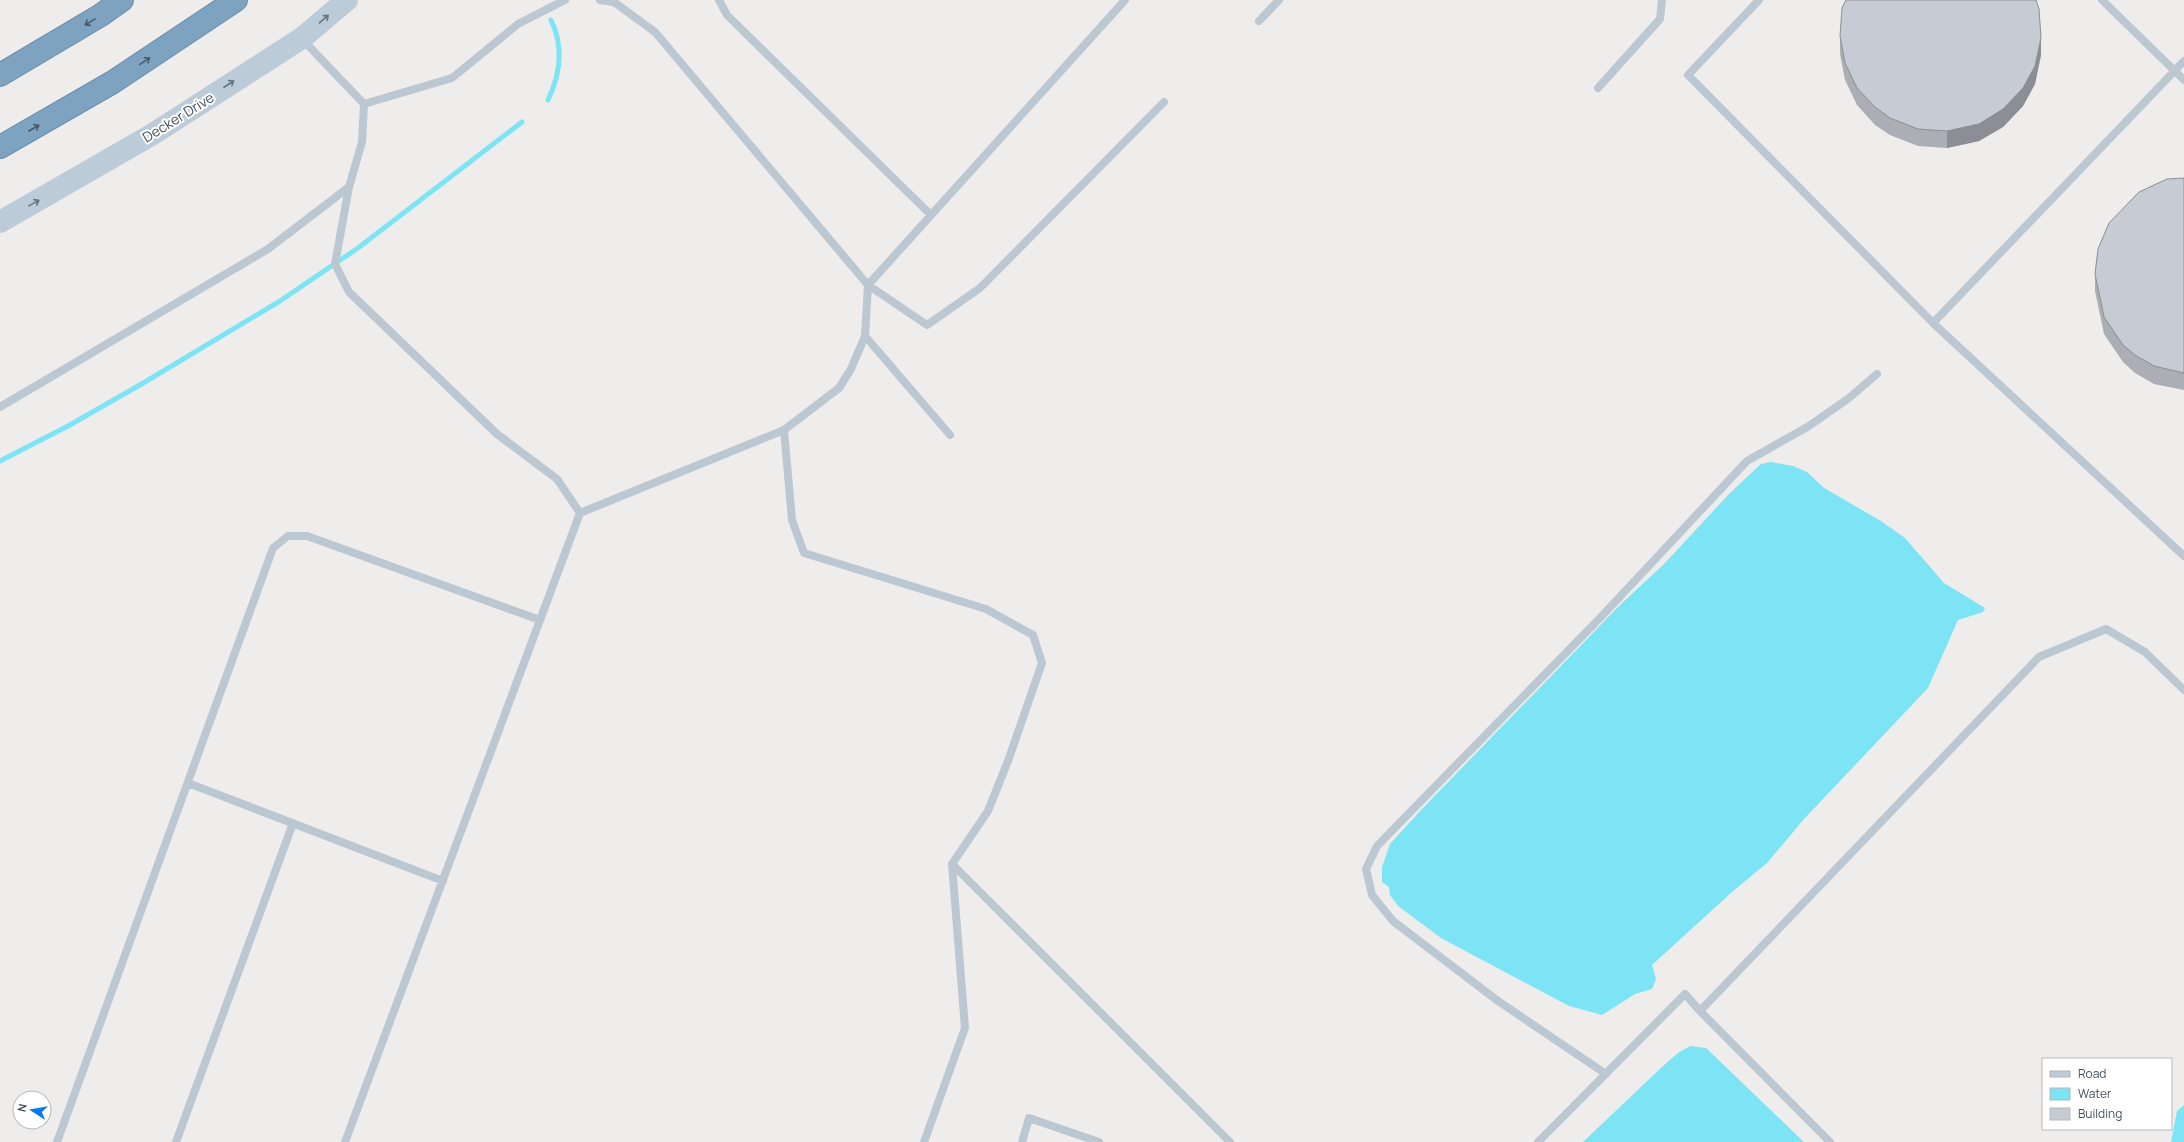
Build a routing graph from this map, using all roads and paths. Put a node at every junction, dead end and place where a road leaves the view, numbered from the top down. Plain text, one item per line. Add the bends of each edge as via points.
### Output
1 (122, 0) edge
2 (236, 0) edge
3 (347, 0) edge
4 (565, 0) edge
5 (600, 0) edge
6 (719, 0) edge
7 (1125, 0) edge
8 (1279, 0) edge
9 (1662, 0) edge
10 (1759, 0) edge
11 (2102, 0) edge
12 (1259, 21) dead end
13 (302, 38) junction
14 (2184, 61) edge
15 (2174, 71) junction
16 (0, 75) edge
17 (2184, 80) edge
18 (1598, 88) dead end
19 (1164, 102) dead end
20 (364, 104) junction
21 (0, 147) edge
22 (349, 187) junction
23 (931, 215) junction
24 (0, 222) edge
25 (868, 285) junction
26 (1933, 323) junction
27 (865, 336) junction
28 (1877, 374) dead end
29 (0, 406) edge
30 (784, 430) junction
31 (950, 435) dead end
32 (580, 513) junction
33 (2184, 556) edge
34 (540, 620) junction
35 (2184, 690) edge
36 (188, 783) junction
37 (293, 823) junction
38 (952, 864) junction
39 (443, 881) junction
40 (1700, 1011) junction
41 (1606, 1074) junction
42 (57, 1142) edge
43 (176, 1142) edge
44 (345, 1142) edge
45 (924, 1142) edge
46 (1022, 1142) edge
47 (1099, 1142) edge
48 (1230, 1142) edge
49 (1538, 1142) edge
50 (1830, 1142) edge

1 -> 16 highway
21 -> 2 highway via 112,82
13 -> 3 main road, Decker Drive
4 - 20 lane via 518,24 452,78
5 - 25 lane via 614,2 655,32
6 - 23 lane via 727,15
7 - 23 lane
8 - 12 lane
9 - 18 lane via 1660,19
10 - 26 lane via 1688,75
11 - 15 lane
13 - 20 lane
24 -> 13 main road, Decker Drive via 153,134
14 - 15 lane
15 - 17 lane
15 - 26 lane
19 - 25 lane via 980,288 927,325
20 - 22 lane via 362,142
22 - 29 lane via 268,249
22 - 32 lane via 335,264 349,292 497,434 557,479
23 - 25 lane
25 - 27 lane
26 - 33 lane
27 - 30 lane via 852,369 840,388
27 - 31 lane
28 - 41 lane via 1849,398 1809,426 1748,461 1604,614 1376,846 1366,869 1372,895 1393,921 1498,1001
30 - 32 lane
30 - 38 lane via 792,520 804,553 986,609 1033,635 1042,663 1008,761 988,811
32 - 34 lane
34 - 36 lane via 307,536 288,536 273,548
34 - 39 lane
35 - 40 lane via 2145,652 2106,629 2039,657
36 - 37 lane
36 - 42 lane
37 - 39 lane
37 - 43 lane
38 - 45 lane via 965,1028
38 - 48 lane
39 - 44 lane
40 - 41 lane via 1685,994
40 - 50 lane
41 - 49 lane
46 - 47 lane via 1029,1118

